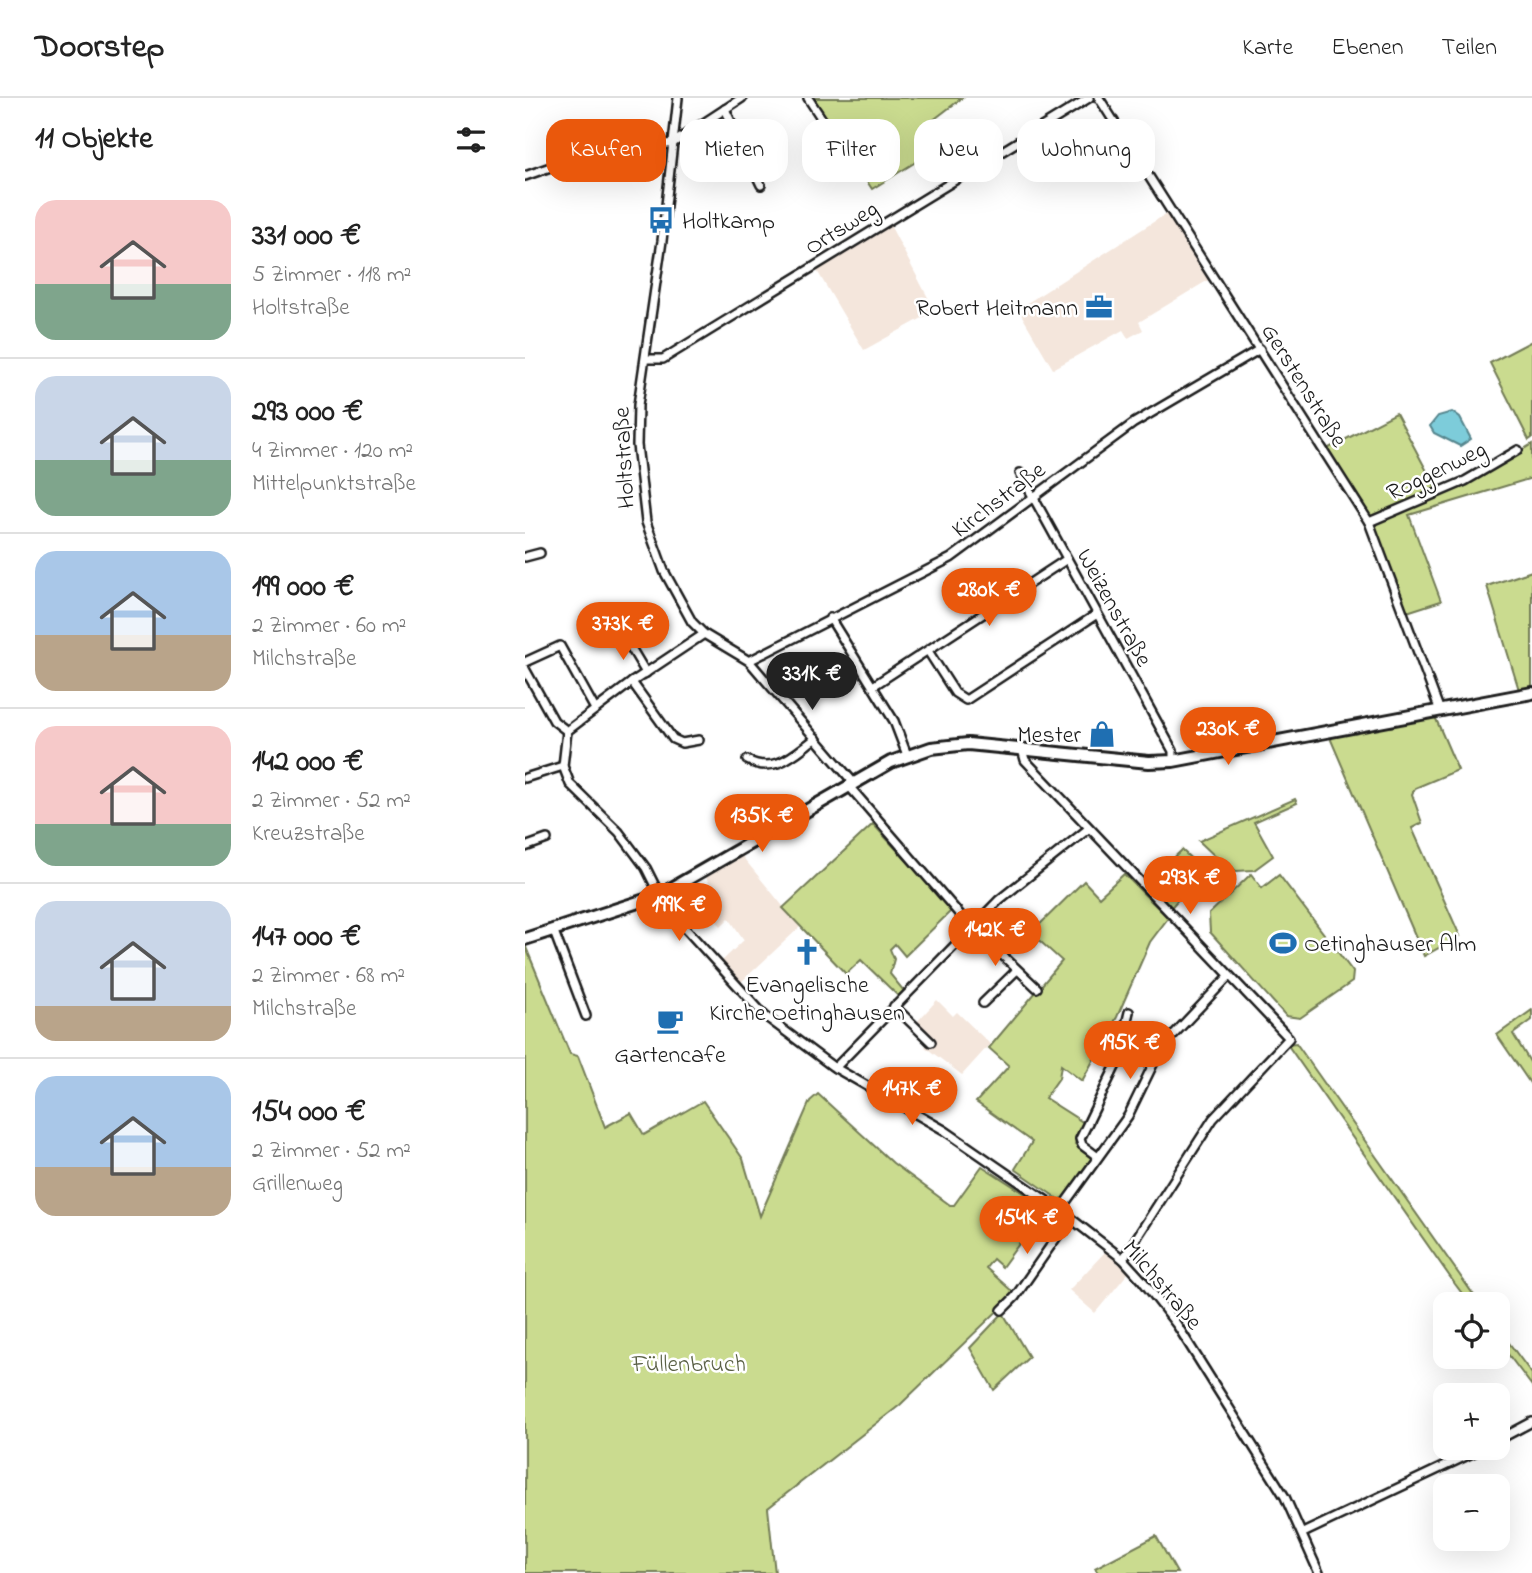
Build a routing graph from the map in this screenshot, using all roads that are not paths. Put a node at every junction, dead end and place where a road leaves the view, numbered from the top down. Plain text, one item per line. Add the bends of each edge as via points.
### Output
1 (678, 98) edge
2 (742, 98) edge
3 (808, 98) edge
4 (1089, 98) edge
5 (1099, 98) edge
6 (725, 109) junction
7 (822, 119) edge
8 (673, 143) junction
9 (525, 176) edge
10 (761, 185) dead end
11 (1259, 349) junction
12 (646, 359) junction
13 (1518, 450) dead end
14 (1020, 473) dead end
15 (1033, 498) junction
16 (1369, 522) junction
17 (540, 553) dead end
18 (525, 557) edge
19 (1067, 559) junction
20 (1097, 614) junction
21 (830, 618) junction
22 (705, 634) junction
23 (624, 636) dead end
24 (928, 651) junction
25 (749, 661) junction
26 (525, 662) edge
27 (525, 669) edge
28 (646, 673) junction
29 (632, 682) junction
30 (873, 686) junction
31 (1532, 693) edge
32 (595, 709) junction
33 (1440, 711) junction
34 (567, 731) junction
35 (816, 738) junction
36 (699, 740) dead end
37 (1022, 749) junction
38 (907, 755) junction
39 (747, 760) dead end
40 (1173, 761) junction
41 (563, 766) junction
42 (525, 778) edge
43 (850, 784) junction
44 (1087, 829) junction
45 (547, 839) dead end
46 (525, 847) edge
47 (660, 895) junction
48 (972, 927) junction
49 (553, 929) junction
50 (526, 935) edge
51 (1017, 970) junction
52 (1229, 976) junction
53 (1037, 988) dead end
54 (983, 1003) dead end
55 (894, 1006) junction
56 (1129, 1012) dead end
57 (586, 1016) dead end
58 (932, 1042) dead end
59 (835, 1068) junction
60 (1098, 1157) junction
61 (1060, 1210) junction
62 (1070, 1218) junction
63 (1123, 1259) junction
64 (1002, 1310) dead end
65 (1532, 1422) edge
66 (1510, 1434) edge
67 (1457, 1460) edge
68 (1303, 1533) junction
69 (1319, 1573) edge

1 - 8 street, Holtstraße
2 - 6 street
3 - 7 street
4 - 12 street, Ortsweg via 663,359
5 - 11 street, Gerstenstraße
6 - 8 street
6 - 10 street
8 - 9 street via 573,159
8 - 12 street, Holtstraße
11 - 15 street, Kirchstraße via 1134,423
11 - 16 street, Gerstenstraße
12 - 22 street, Holtstraße via 637,445 646,522 675,593
13 - 16 street, Roggenweg via 1465,481
14 - 15 street, Weizenstraße
15 - 19 street, Weizenstraße
15 - 21 street, Kirchstraße via 951,558
16 - 33 street, Gerstenstraße
17 - 18 street
19 - 20 street, Weizenstraße
19 - 24 street
20 - 24 street via 966,700 955,693
20 - 40 street, Weizenstraße via 1173,751
21 - 25 street, Kirchstraße
21 - 30 street
22 - 25 street, Holtstraße
22 - 28 street
23 - 28 street
24 - 30 street
25 - 35 street, Holtstraße
26 - 32 street via 560,646
27 - 34 street via 554,721
28 - 29 street
29 - 32 street
29 - 36 street via 673,739 685,743
30 - 38 street via 894,720
31 - 33 street
32 - 34 street
33 - 40 street
34 - 41 street
35 - 39 street via 773,766
35 - 43 street, Holtstraße
37 - 38 street via 951,744
37 - 40 street
37 - 44 street via 1025,760
38 - 43 street
41 - 42 street
41 - 47 street, Milchstraße via 574,790 631,846
43 - 47 street
43 - 48 street, Holtstraße
44 - 48 street
44 - 52 street
45 - 46 street
47 - 49 street
47 - 59 street, Milchstraße via 765,1016
48 - 51 street, Holtstraße
48 - 55 street
49 - 50 street
49 - 57 street
51 - 53 street, Holtstraße
51 - 54 street
52 - 60 street via 1161,1048 1128,1116
52 - 63 street via 1289,1038 1213,1119
55 - 58 street
55 - 59 street
56 - 60 street via 1118,1063 1080,1139
59 - 61 street, Milchstraße via 944,1130
60 - 61 street
61 - 62 street, Milchstraße
62 - 63 street, Milchstraße
62 - 64 street
63 - 68 street, Milchstraße via 1191,1348
65 - 66 street
67 - 68 street
68 - 69 street, Milchstraße

